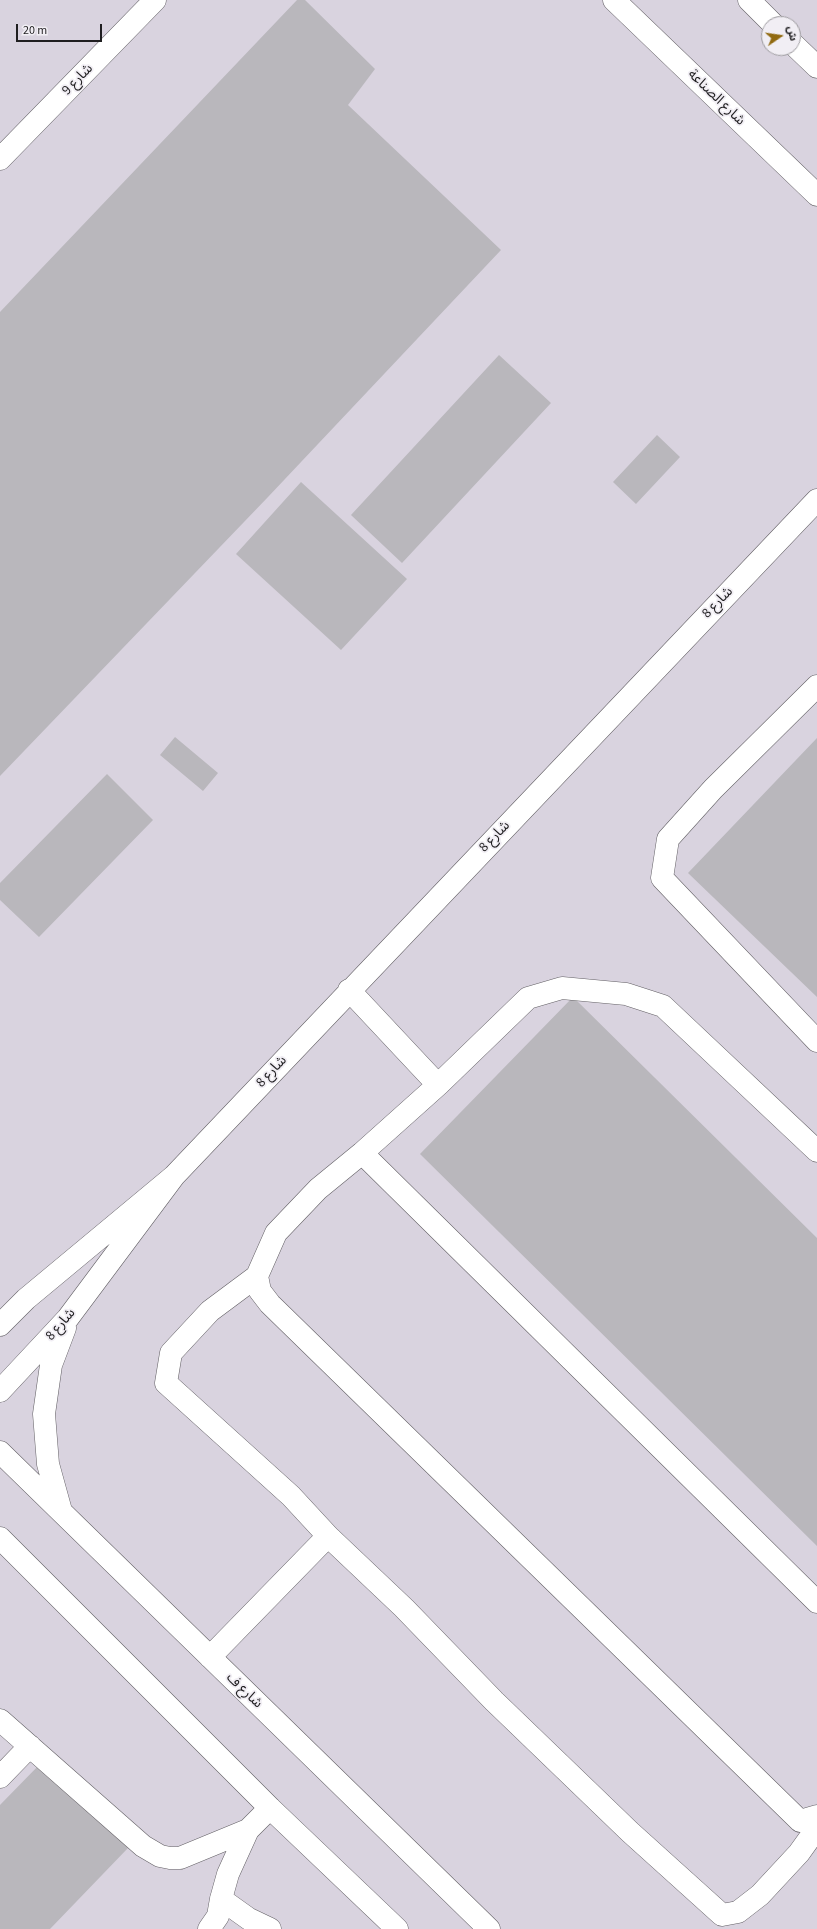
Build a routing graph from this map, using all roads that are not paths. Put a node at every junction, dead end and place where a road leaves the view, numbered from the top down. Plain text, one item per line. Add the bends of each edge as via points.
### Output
1 (155, 0) edge
2 (614, 0) edge
3 (749, 0) edge
4 (765, 16) edge
5 (801, 52) edge
6 (817, 67) edge
7 (0, 159) edge
8 (817, 195) edge
9 (817, 500) edge
10 (817, 686) edge
11 (349, 990) junction
12 (817, 1041) edge
13 (438, 1085) junction
14 (817, 1151) edge
15 (362, 1153) junction
16 (174, 1176) junction
17 (257, 1276) junction
18 (26, 1299) junction
19 (0, 1309) edge
20 (68, 1318) junction
21 (0, 1325) edge
22 (0, 1391) edge
23 (0, 1452) edge
24 (61, 1512) junction
25 (328, 1536) junction
26 (0, 1538) edge
27 (0, 1552) edge
28 (25, 1562) junction
29 (817, 1602) edge
30 (210, 1657) junction
31 (0, 1720) edge
32 (30, 1746) junction
33 (0, 1777) edge
34 (270, 1808) junction
35 (817, 1816) edge
36 (817, 1828) edge
37 (248, 1830) junction
38 (221, 1899) junction
39 (209, 1929) edge
40 (270, 1929) edge
41 (398, 1929) edge
42 (489, 1929) edge

1 - 7 street, شارع 9
2 - 8 street, شارع الصناعة
3 - 4 street
5 - 6 street
9 - 11 street, شارع 8
10 - 12 street via 713,789 668,839 662,878
11 - 13 street
11 - 16 street, شارع 8
13 - 14 street via 528,998 562,988 626,994 663,1006
13 - 15 street
15 - 17 street via 318,1189 276,1233
15 - 29 street
16 - 18 street, شارع 8
16 - 20 street, شارع 8
17 - 25 street via 210,1311 171,1353 166,1383 291,1496
17 - 35 street via 260,1291 270,1304 800,1821
18 - 19 street
18 - 21 street, شارع 8
20 - 22 street, شارع 8
20 - 24 street via 51,1365 44,1414 48,1464
23 - 24 street, شارع ف
24 - 30 street, شارع ف
25 - 30 street
25 - 36 street via 404,1608 494,1701 630,1832 722,1916 738,1912 760,1894 799,1853
26 - 28 street
27 - 28 street
28 - 34 street
30 - 42 street, شارع ف
31 - 32 street
32 - 33 street
32 - 37 street via 143,1846 160,1856 180,1858
34 - 37 street
34 - 41 street
37 - 38 street via 228,1874
38 - 39 street via 218,1916
38 - 40 street

